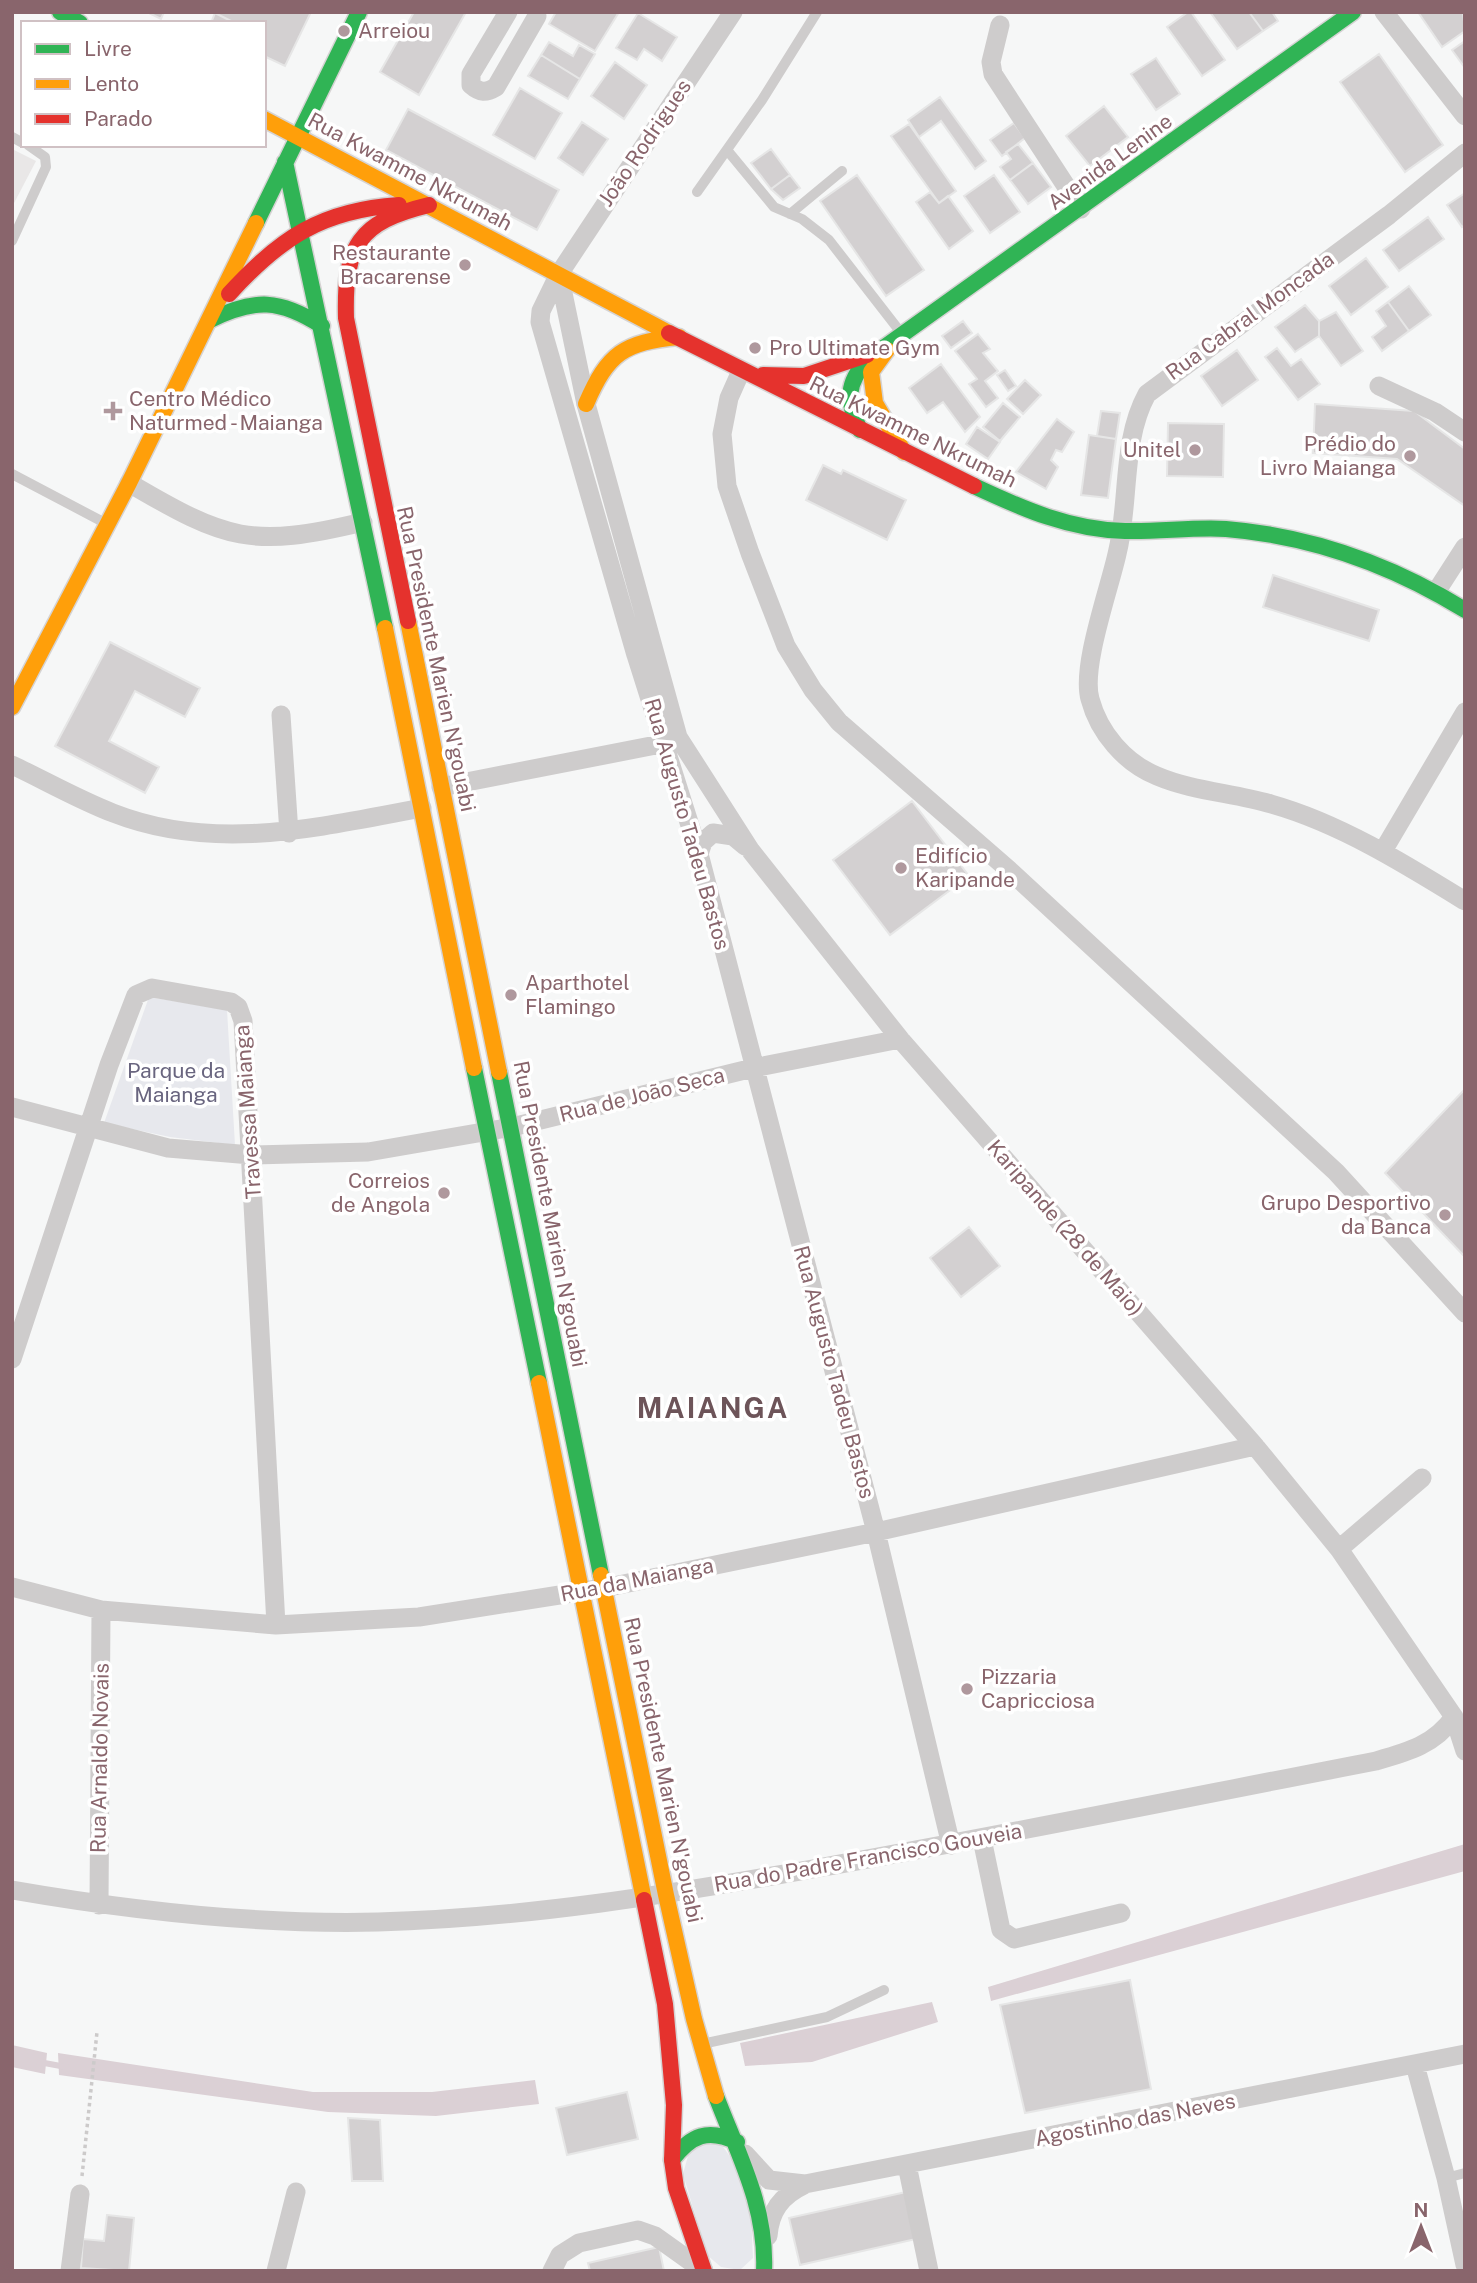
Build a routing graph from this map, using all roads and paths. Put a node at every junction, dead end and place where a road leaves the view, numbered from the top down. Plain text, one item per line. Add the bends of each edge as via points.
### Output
1 (60, 12) edge
2 (359, 12) edge
3 (508, 12) edge
4 (733, 12) edge
5 (817, 12) edge
6 (1353, 12) edge
7 (1384, 12) edge
8 (537, 14) edge
9 (76, 21) edge
10 (1000, 25) dead end
11 (1465, 116) edge
12 (266, 121) edge
13 (297, 137) junction
14 (31, 147) edge
15 (727, 150) junction
16 (1465, 153) edge
17 (285, 162) junction
18 (842, 171) dead end
19 (697, 192) dead end
20 (429, 205) junction
21 (1081, 209) junction
22 (790, 214) junction
23 (299, 230) junction
24 (12, 241) edge
25 (559, 274) junction
26 (205, 322) junction
27 (322, 326) junction
28 (679, 337) junction
29 (897, 340) junction
30 (741, 371) junction
31 (1380, 386) dead end
32 (586, 404) junction
33 (860, 430) junction
34 (1465, 432) edge
35 (905, 454) junction
36 (12, 474) edge
37 (129, 483) junction
38 (363, 522) junction
39 (107, 524) junction
40 (1123, 531) junction
41 (1465, 547) edge
42 (1436, 592) junction
43 (1465, 610) edge
44 (12, 707) edge
45 (1465, 712) edge
46 (281, 715) dead end
47 (672, 740) junction
48 (12, 765) edge
49 (441, 787) junction
50 (422, 808) junction
51 (289, 833) junction
52 (751, 851) junction
53 (1383, 851) junction
54 (699, 854) junction
55 (1465, 901) edge
56 (900, 1039) junction
57 (753, 1068) junction
58 (12, 1107) edge
59 (512, 1127) junction
60 (88, 1129) junction
61 (488, 1132) junction
62 (251, 1155) junction
63 (1465, 1313) edge
64 (12, 1359) edge
65 (1255, 1446) junction
66 (1422, 1478) dead end
67 (876, 1532) junction
68 (1339, 1549) junction
69 (12, 1587) edge
70 (604, 1588) junction
71 (583, 1592) junction
72 (102, 1610) junction
73 (276, 1625) junction
74 (1454, 1717) junction
75 (1465, 1751) edge
76 (982, 1839) junction
77 (951, 1844) junction
78 (12, 1890) edge
79 (666, 1895) junction
80 (644, 1899) junction
81 (99, 1905) junction
82 (1121, 1913) dead end
83 (884, 1990) dead end
84 (97, 2032) dead end
85 (701, 2044) junction
86 (1465, 2054) edge
87 (1415, 2066) junction
88 (737, 2142) junction
89 (672, 2160) junction
90 (907, 2165) junction
91 (1455, 2175) edge
92 (805, 2184) junction
93 (296, 2192) dead end
94 (80, 2194) joint
95 (1465, 2265) edge
96 (763, 2266) edge
97 (70, 2271) edge
98 (276, 2271) edge
99 (552, 2271) edge
100 (704, 2271) edge
101 (929, 2271) edge

1 - 9 street
2 - 13 street
3 - 8 street via 471,74 471,85 479,91 496,87
4 - 25 street, João Rodrigues
5 - 15 lane
6 - 21 street, Avenida Lenine
7 - 11 street
10 - 21 street via 991,62 993,74
12 - 13 street, Rua Kwamme Nkrumah
13 - 17 street
13 - 20 street, Rua Kwamme Nkrumah
14 - 24 lane via 45,157 46,167
15 - 19 lane
15 - 22 lane via 761,195
16 - 40 street, Rua Cabral Moncada via 1389,215 1147,394 1135,422
17 - 23 street, Rua Presidente Marien N'gouabi
17 - 26 street
18 - 22 lane
20 - 23 street via 360,209
20 - 25 street, Rua Kwamme Nkrumah
20 - 49 street, Rua Presidente Marien N'gouabi via 377,220 353,249 345,287 346,318
21 - 29 street, Avenida Lenine
22 - 29 lane via 816,227 829,240
23 - 26 street via 272,248
23 - 27 street, Rua Presidente Marien N'gouabi
25 - 28 street, Rua Kwamme Nkrumah
25 - 32 street, Rua Augusto Tadeu Bastos
25 - 47 street, Rua Augusto Tadeu Bastos via 540,322 636,655
26 - 27 street via 229,309 265,301 285,305
26 - 37 street
27 - 38 street, Rua Presidente Marien N'gouabi
28 - 30 street, Rua Kwamme Nkrumah
28 - 32 street via 647,339 618,349 598,373
29 - 30 street via 832,370 800,378
29 - 33 street, Avenida Lenine via 851,376 847,404
29 - 35 street, Avenida Lenine via 871,372 875,403
30 - 33 street, Rua Kwamme Nkrumah
30 - 63 street via 729,398 723,434 727,486 786,646 813,690 839,722 1009,870 1336,1172
31 - 34 street via 1436,412
32 - 47 street, Rua Augusto Tadeu Bastos
33 - 35 street, Rua Kwamme Nkrumah
35 - 40 street, Rua Kwamme Nkrumah via 1065,524
36 - 39 lane
37 - 38 street via 185,516 239,536 309,535
37 - 39 street
38 - 50 street, Rua Presidente Marien N'gouabi
39 - 44 street
40 - 42 street, Rua Kwamme Nkrumah via 1226,529 1279,536 1330,546
40 - 53 street, Rua Cabral Moncada via 1089,667 1089,697 1102,733 1157,776 1273,804
41 - 42 street
42 - 43 street, Rua Kwamme Nkrumah
45 - 53 street
46 - 51 street
47 - 49 street
47 - 52 street, Karipande (28 de Maio)
47 - 54 street, Rua Augusto Tadeu Bastos
48 - 51 street via 114,814 162,828 229,835
49 - 59 street, Rua Presidente Marien N'gouabi
50 - 51 street
50 - 61 street, Rua Presidente Marien N'gouabi
52 - 54 street via 733,836 713,832
52 - 56 street, Karipande (28 de Maio)
53 - 55 street, Rua Cabral Moncada
54 - 57 street, Rua Augusto Tadeu Bastos
56 - 57 street, Rua de João Seca
56 - 65 street, Karipande (28 de Maio)
57 - 59 street, Rua de João Seca
57 - 67 street, Rua Augusto Tadeu Bastos
58 - 60 street, Rua de João Seca
59 - 61 street, Rua de João Seca
59 - 70 street, Rua Presidente Marien N'gouabi
60 - 62 street, Rua de João Seca via 168,1148
60 - 62 street, Travessa Maianga via 132,1002 140,991 152,988 239,1007
60 - 64 street, Travessa Maianga
61 - 62 street, Rua de João Seca via 368,1152
61 - 71 street, Rua Presidente Marien N'gouabi
62 - 73 street, Travessa Maianga
65 - 67 street, Rua da Maianga
65 - 68 street, Karipande (28 de Maio)
66 - 68 street
67 - 70 street, Rua da Maianga
67 - 77 street, Rua Augusto Tadeu Bastos
68 - 74 street, Karipande (28 de Maio)
69 - 72 street, Rua da Maianga
70 - 71 street, Rua da Maianga
70 - 79 street, Rua Presidente Marien N'gouabi
71 - 73 street, Rua da Maianga via 419,1617
71 - 80 street, Rua Presidente Marien N'gouabi
72 - 73 street, Rua da Maianga
72 - 81 street, Rua Arnaldo Novais
74 - 75 street, Karipande (28 de Maio)
74 - 76 street, Rua do Padre Francisco Gouveia via 1442,1734 1422,1747 1376,1761
76 - 77 street, Rua do Padre Francisco Gouveia
76 - 82 street via 1001,1930 1014,1939
77 - 79 street, Rua do Padre Francisco Gouveia
78 - 81 street, Rua do Padre Francisco Gouveia
79 - 80 street, Rua do Padre Francisco Gouveia
79 - 85 street, Rua Presidente Marien N'gouabi
80 - 81 street, Rua do Padre Francisco Gouveia via 516,1914 377,1922 234,1920
80 - 89 street, Rua Presidente Marien N'gouabi via 665,2004 674,2105
83 - 85 lane via 827,2017
84 - 94 path
85 - 88 street, Rua Presidente Marien N'gouabi via 716,2095
86 - 87 street, Agostinho das Neves
87 - 90 street, Agostinho das Neves
87 - 91 street
88 - 89 street via 721,2133 701,2133 683,2143
88 - 92 street via 769,2180
88 - 96 street, Rua Presidente Marien N'gouabi via 756,2198
89 - 100 street, Rua Presidente Marien N'gouabi via 684,2216
90 - 92 street, Agostinho das Neves
90 - 101 street
91 - 95 street
92 - 96 street via 787,2193 772,2212
93 - 98 street
94 - 97 street
99 - 100 street via 560,2255 579,2243 638,2230 655,2236

